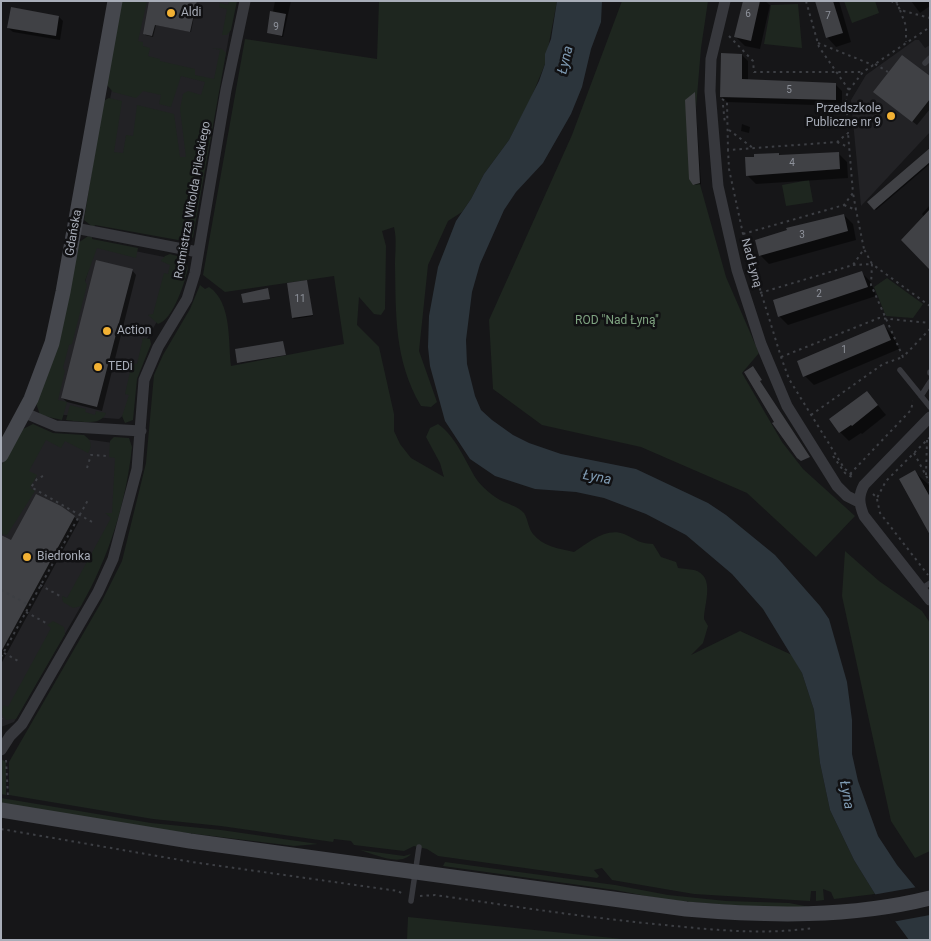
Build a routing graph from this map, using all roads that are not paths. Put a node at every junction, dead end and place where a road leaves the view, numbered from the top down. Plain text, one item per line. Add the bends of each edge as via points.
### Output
1 (115, 1) edge
2 (245, 1) edge
3 (725, 1) edge
4 (75, 228) junction
5 (198, 252) junction
6 (900, 370) dead end
7 (930, 382) edge
8 (921, 396) junction
9 (930, 407) edge
10 (25, 413) junction
11 (930, 417) edge
12 (141, 431) junction
13 (1, 456) edge
14 (859, 502) junction
15 (926, 586) edge
16 (930, 600) edge
17 (3, 754) edge
18 (5, 804) edge
19 (419, 847) dead end
20 (416, 873) junction
21 (930, 898) edge
22 (411, 901) dead end

1 - 4 main road, Gdańska
2 - 5 street, Rotmistrza Witolda Pileckiego
3 - 14 street, Nad Łyną via 711,59 718,186 737,270 787,406 837,486
4 - 5 street
4 - 10 main road, Gdańska via 52,343
5 - 12 street, Rotmistrza Witolda Pileckiego via 195,274 186,299 149,364 143,393
6 - 8 lane
7 - 8 lane
8 - 9 lane
10 - 12 street via 56,426
10 - 13 main road, Gdańska
11 - 14 street via 860,482
12 - 17 street, Rotmistrza Witolda Pileckiego via 132,491 120,540 108,571 22,724 10,736
14 - 15 street via 864,516
15 - 16 street
18 - 20 main road via 190,841
19 - 20 lane
20 - 21 main road via 686,909 769,914 841,912
20 - 22 lane

